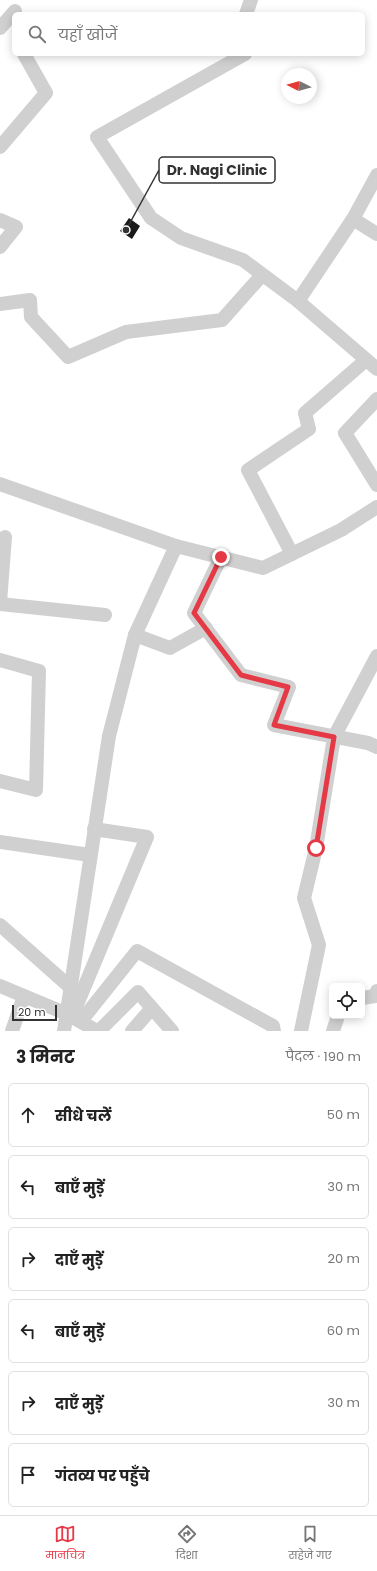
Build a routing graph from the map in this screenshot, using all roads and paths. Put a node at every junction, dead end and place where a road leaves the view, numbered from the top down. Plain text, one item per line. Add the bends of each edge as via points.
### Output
1 (251, 0) edge
2 (14, 8) edge
3 (247, 12) edge
4 (0, 28) edge
5 (25, 56) edge
6 (241, 56) edge
7 (0, 147) edge
8 (377, 175) edge
9 (353, 219) junction
10 (0, 220) edge
11 (377, 234) edge
12 (0, 247) edge
13 (262, 275) junction
14 (298, 301) junction
15 (0, 304) edge
16 (371, 364) edge
17 (377, 399) edge
18 (0, 484) edge
19 (377, 485) edge
20 (377, 507) edge
21 (5, 537) dead end
22 (176, 546) junction
23 (292, 554) junction
24 (221, 557) junction
25 (0, 603) edge
26 (105, 615) dead end
27 (206, 628) junction
28 (135, 635) junction
29 (377, 656) edge
30 (0, 660) edge
31 (334, 737) junction
32 (377, 747) edge
33 (0, 781) edge
34 (94, 829) junction
35 (0, 842) edge
36 (90, 855) junction
37 (0, 926) edge
38 (0, 986) edge
39 (71, 988) junction
40 (377, 991) edge
41 (24, 996) junction
42 (365, 998) edge
43 (152, 1008) junction
44 (73, 1017) junction
45 (337, 1019) edge
46 (12, 1031) edge
47 (64, 1031) edge
48 (98, 1031) edge
49 (132, 1031) edge
50 (172, 1031) edge
51 (274, 1031) edge
52 (301, 1031) edge
53 (333, 1031) edge

1 - 3 street
2 - 4 street
5 - 7 street via 46,93
6 - 13 street via 97,137 151,218 181,238 243,260
8 - 9 street
9 - 11 street
9 - 14 street
10 - 12 street via 16,227
13 - 14 street
13 - 15 street via 222,320 126,332 68,357 31,317 30,300
14 - 16 street
16 - 23 street via 305,413 309,429 248,470
17 - 19 street via 345,433
18 - 22 street
20 - 23 street via 341,530
21 - 25 street
22 - 24 street
22 - 28 street
23 - 24 street via 263,568
24 - 27 street via 194,613
25 - 26 street
27 - 28 street via 170,648
27 - 31 street via 241,675 288,687 274,725
28 - 34 street via 109,736
29 - 31 street
30 - 33 street via 40,671 36,790
31 - 32 street
31 - 52 street via 316,848 304,898 319,945
34 - 36 street
34 - 44 street via 147,837
35 - 36 street
36 - 39 street
37 - 39 street
38 - 41 street
39 - 44 street
40 - 42 street via 375,996
41 - 44 street
41 - 46 street
43 - 48 street via 138,992
43 - 49 street
43 - 50 street
44 - 47 street
44 - 48 street
44 - 51 street via 137,951 273,1026
45 - 53 street

